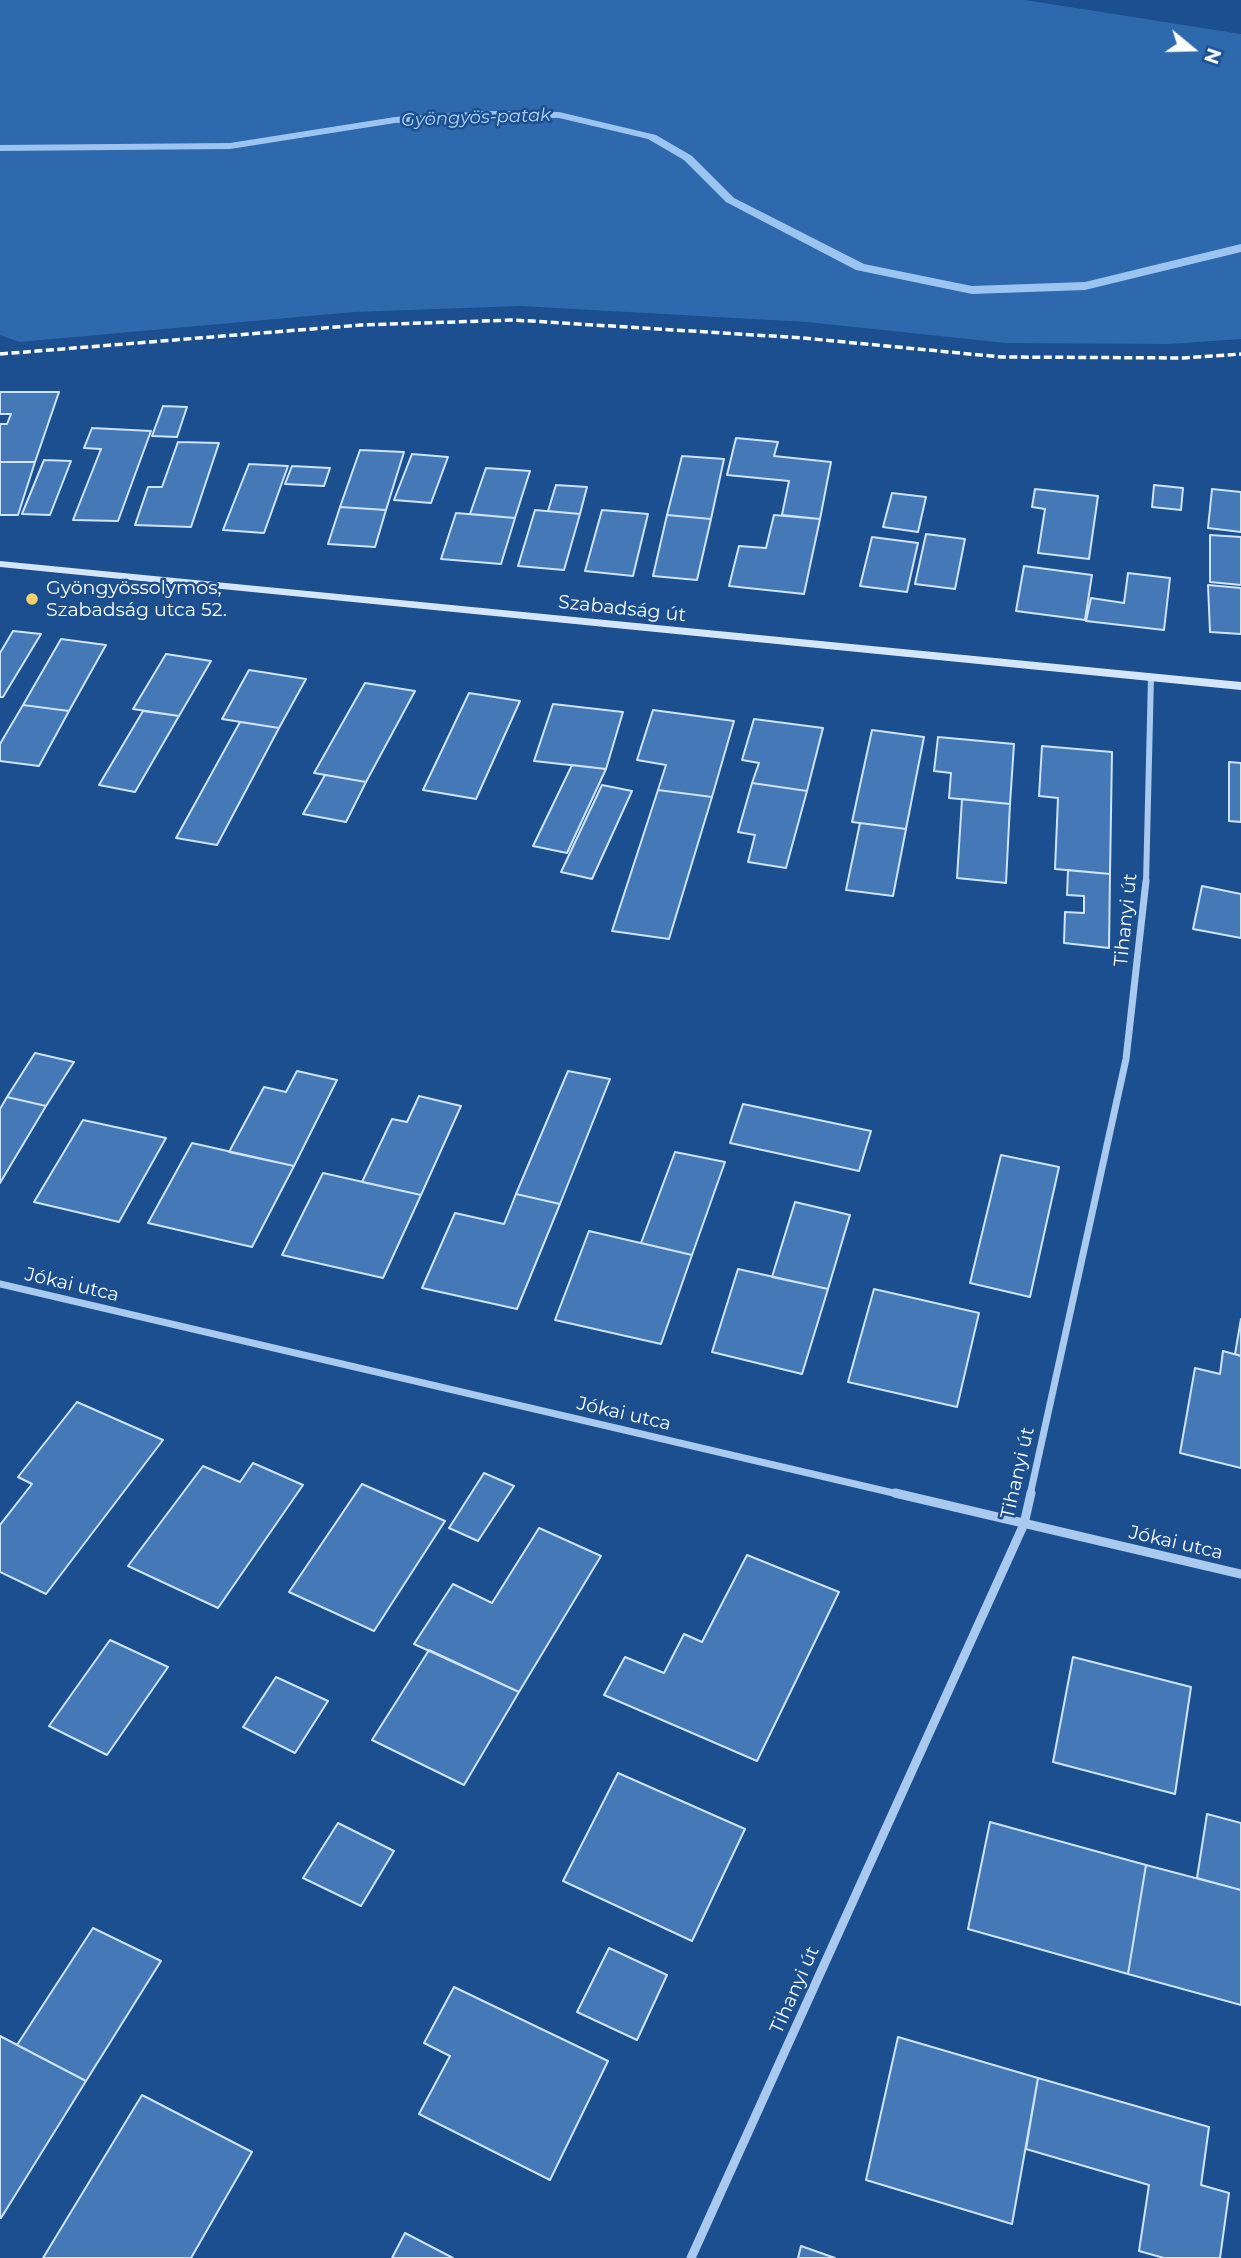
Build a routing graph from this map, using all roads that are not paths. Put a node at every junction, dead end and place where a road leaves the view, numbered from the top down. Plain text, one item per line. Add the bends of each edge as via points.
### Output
1 (0, 564) edge
2 (1152, 677) junction
3 (1241, 686) edge
4 (0, 1284) edge
5 (1024, 1524) junction
6 (1241, 1574) edge
7 (691, 2258) edge

1 - 2 street, Szabadság út
2 - 3 street, Szabadság út
2 - 5 street, Tihanyi út via 1149,859 1126,1059
4 - 5 street, Jókai utca
5 - 6 street, Jókai utca
5 - 7 street, Tihanyi út

